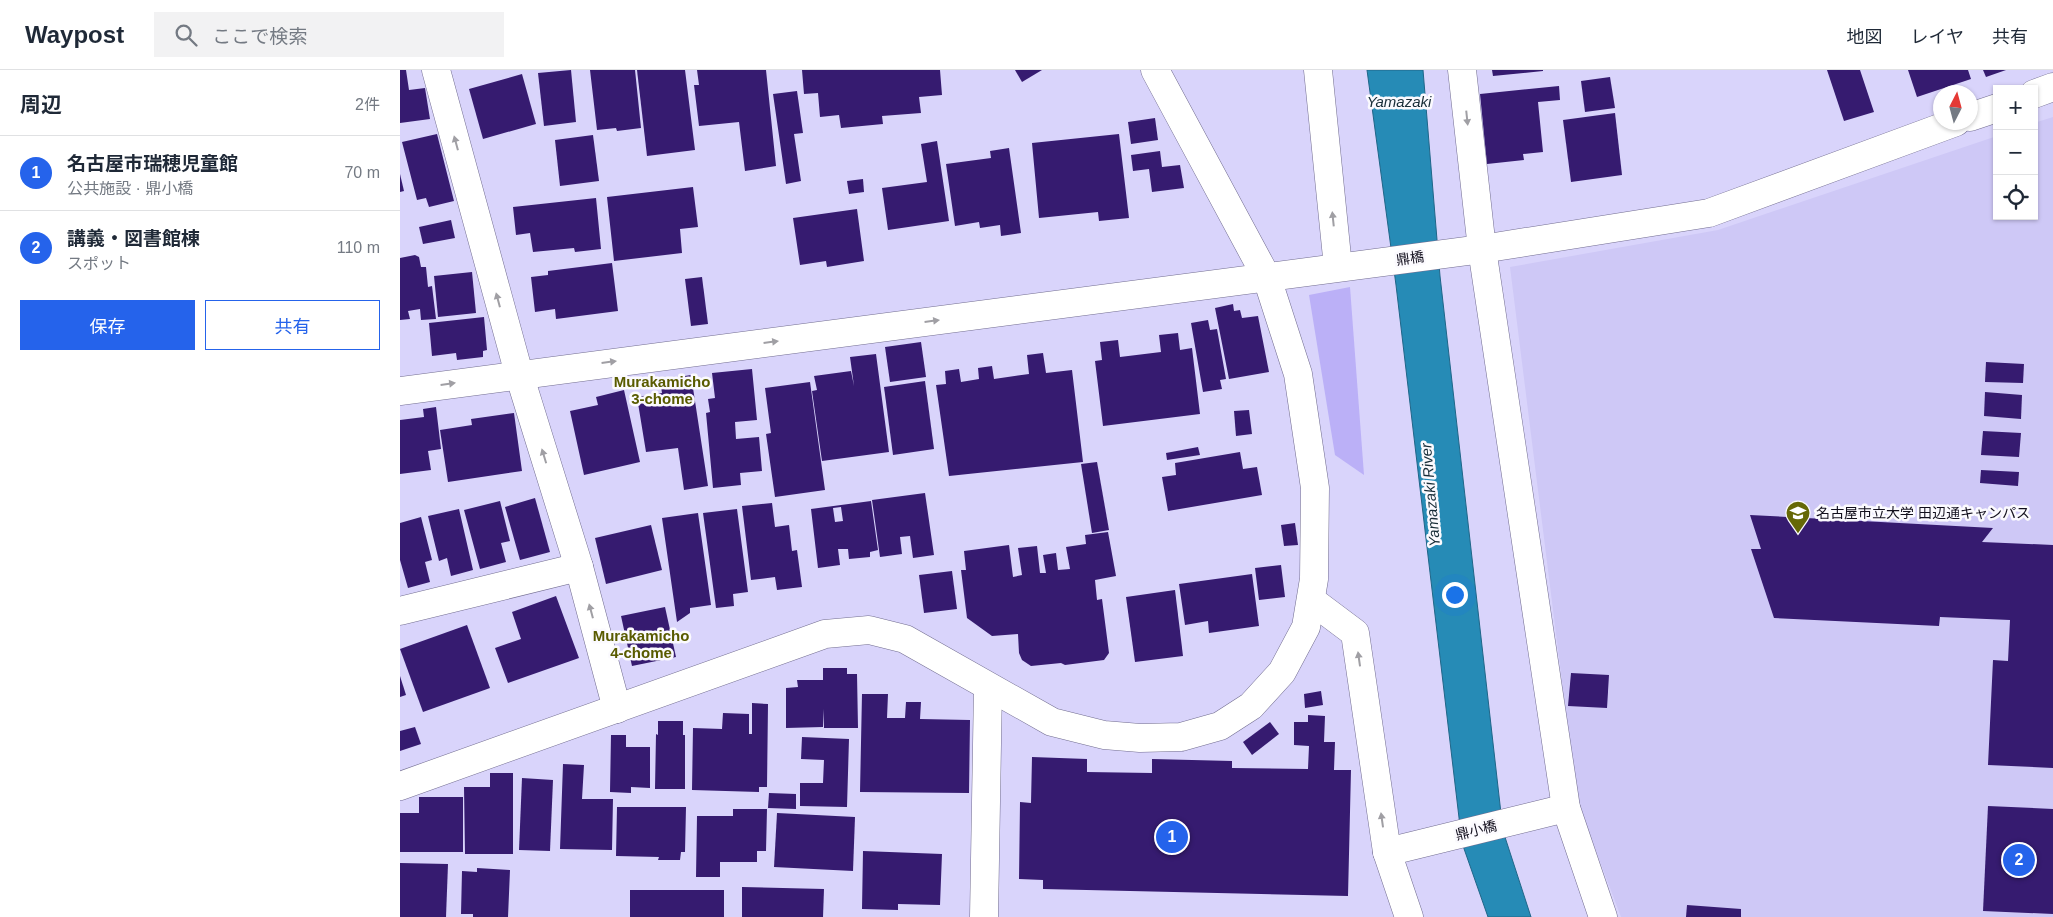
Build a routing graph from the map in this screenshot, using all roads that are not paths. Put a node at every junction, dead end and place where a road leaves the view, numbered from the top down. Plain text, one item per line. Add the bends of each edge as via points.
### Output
1 (436, 70) edge
2 (1155, 70) edge
3 (1318, 70) edge
4 (1462, 70) edge
5 (2053, 87) edge
6 (2038, 93) edge
7 (1993, 109) edge
8 (1978, 114) edge
9 (1934, 130) edge
10 (1475, 250) junction
11 (1345, 266) junction
12 (1268, 278) junction
13 (519, 374) junction
14 (400, 391) edge
15 (579, 566) junction
16 (1310, 600) junction
17 (400, 611) edge
18 (988, 687) junction
19 (617, 709) junction
20 (400, 786) edge
21 (1558, 810) junction
22 (1395, 850) junction
23 (984, 917) edge
24 (1409, 917) edge
25 (1603, 917) edge

13 -> 1 street
2 - 12 street
11 -> 3 street
4 -> 10 street
5 - 6 street
7 - 8 street
9 - 10 street, 鼎橋 via 1709,213
10 - 11 street, 鼎橋
10 - 21 street
11 - 12 street, 鼎橋
13 -> 12 street, 鼎橋
12 - 16 street via 1298,374 1315,488 1314,579
14 -> 13 street, 鼎橋
15 -> 13 street
15 - 17 street
19 -> 15 street
16 - 18 street via 1306,627 1282,672 1270,686 1251,706 1220,726 1181,737 1140,738 1095,733 1052,722
22 -> 16 street via 1355,633
18 - 19 street via 905,639 869,630 825,634
18 - 23 street
19 - 20 street
21 - 22 street, 鼎小橋
21 - 25 street
22 - 24 street

